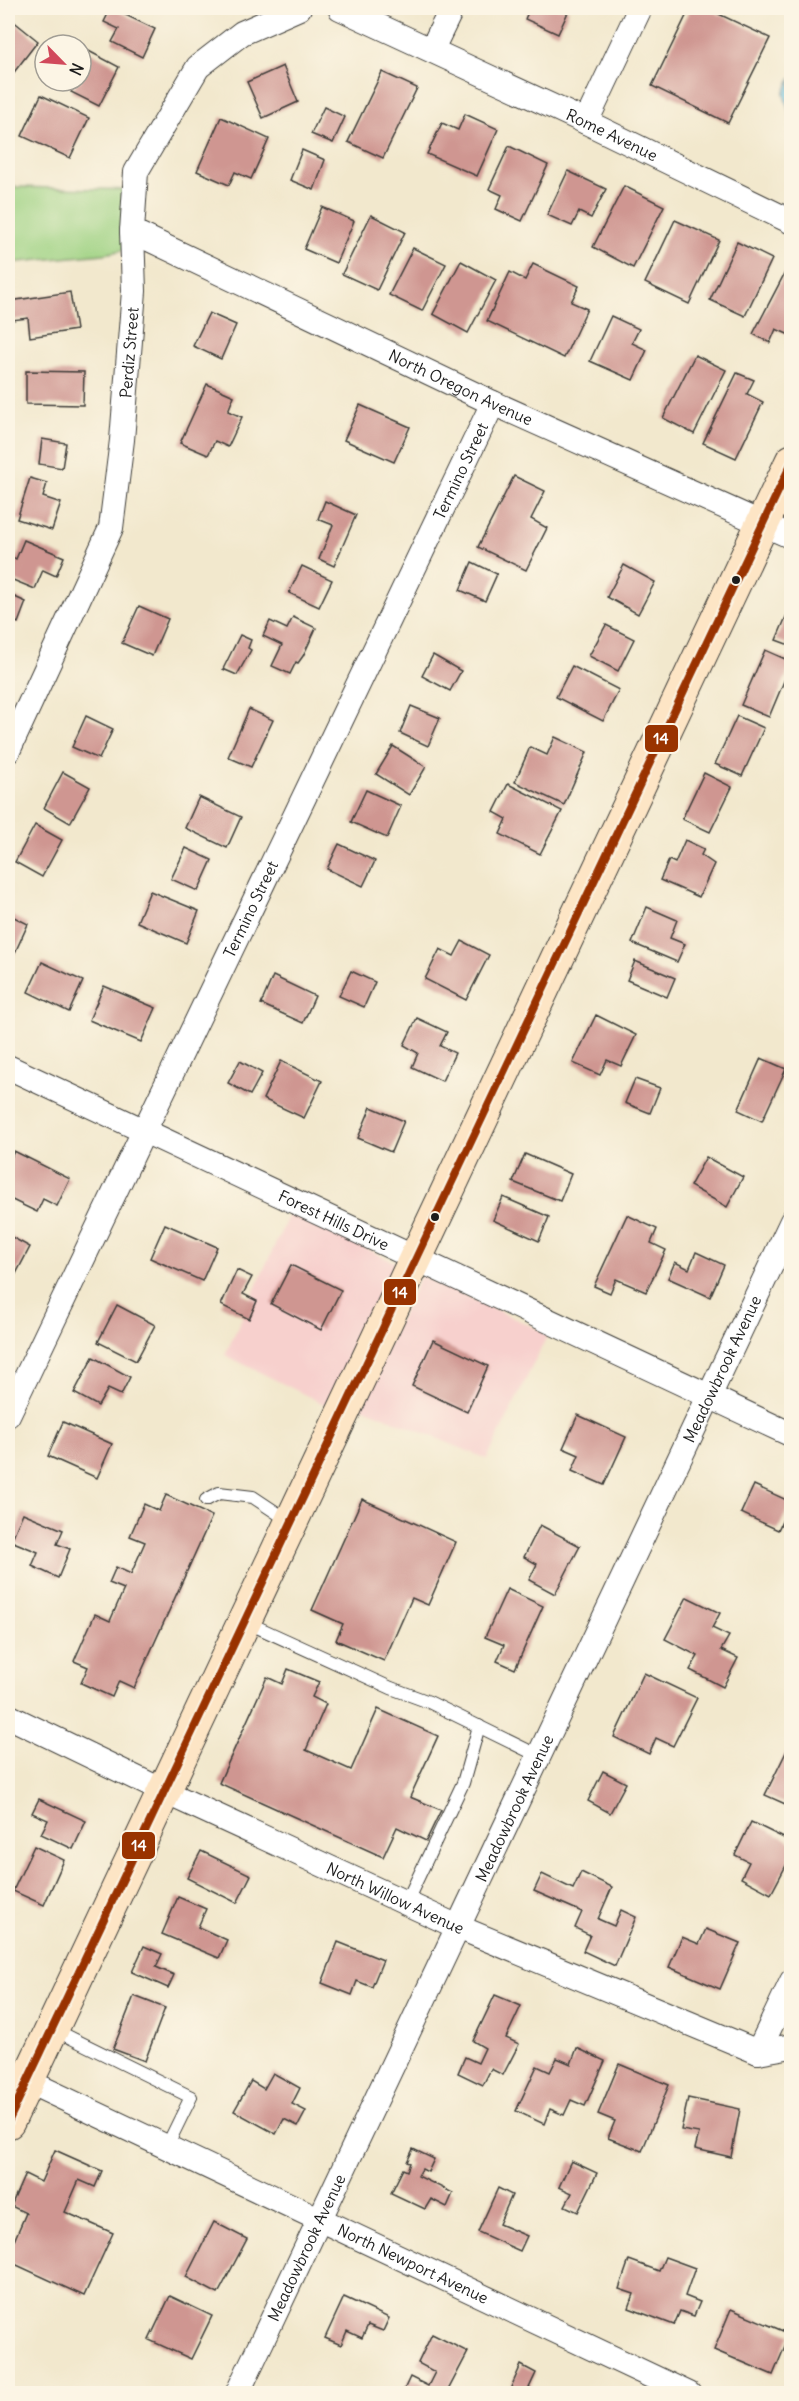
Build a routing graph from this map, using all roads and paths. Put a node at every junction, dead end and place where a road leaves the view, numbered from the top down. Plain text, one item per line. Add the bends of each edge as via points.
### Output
1 (299, 8) edge
2 (340, 8) edge
3 (452, 8) edge
4 (640, 8) edge
5 (432, 49) junction
6 (586, 122) junction
7 (792, 222) edge
8 (132, 231) junction
9 (493, 403) junction
10 (792, 461) edge
11 (762, 524) junction
12 (792, 537) edge
13 (8, 751) edge
14 (8, 1067) edge
15 (144, 1130) junction
16 (792, 1221) edge
17 (415, 1259) junction
18 (710, 1396) junction
19 (8, 1415) edge
20 (792, 1436) edge
21 (206, 1500) dead end
22 (290, 1522) junction
23 (244, 1621) junction
24 (8, 1716) edge
25 (479, 1726) junction
26 (539, 1756) junction
27 (163, 1791) junction
28 (406, 1903) junction
29 (458, 1927) junction
30 (792, 1981) edge
31 (51, 2029) junction
32 (792, 2046) edge
33 (758, 2052) junction
34 (17, 2077) edge
35 (8, 2122) edge
36 (167, 2146) junction
37 (321, 2219) junction
38 (237, 2394) edge
39 (689, 2394) edge

1 - 8 street, Perdiz Street via 242,33 198,67 136,172
2 - 5 street, Rome Avenue
3 - 5 street
4 - 6 street
5 - 6 street, Rome Avenue
6 - 7 street, Rome Avenue
8 - 9 street, North Oregon Avenue
8 - 13 street, Perdiz Street via 134,291 111,528
9 - 11 street, North Oregon Avenue
9 - 15 street, Termino Street
10 - 11 street
11 - 12 street, North Oregon Avenue
11 - 17 street
14 - 15 street, Forest Hills Drive
15 - 17 street, Forest Hills Drive
15 - 19 street, Termino Street
16 - 18 street, Meadowbrook Avenue
17 - 18 street, Forest Hills Drive
17 - 22 street
18 - 20 street, Forest Hills Drive
18 - 26 street, Meadowbrook Avenue
21 - 22 lane via 219,1493 253,1497
22 - 23 street
23 - 25 lane
23 - 27 street
24 - 27 street, North Willow Avenue
25 - 26 lane
25 - 28 lane via 463,1783
26 - 29 street, Meadowbrook Avenue
27 - 28 street, North Willow Avenue
27 - 31 street
28 - 29 street, North Willow Avenue
29 - 33 street, North Willow Avenue
29 - 37 street, Meadowbrook Avenue
30 - 33 street
31 - 34 street
31 - 36 lane via 191,2097
32 - 33 street
34 - 35 street
34 - 36 street, North Newport Avenue
36 - 37 street, North Newport Avenue
37 - 38 street, Meadowbrook Avenue
37 - 39 street, North Newport Avenue

